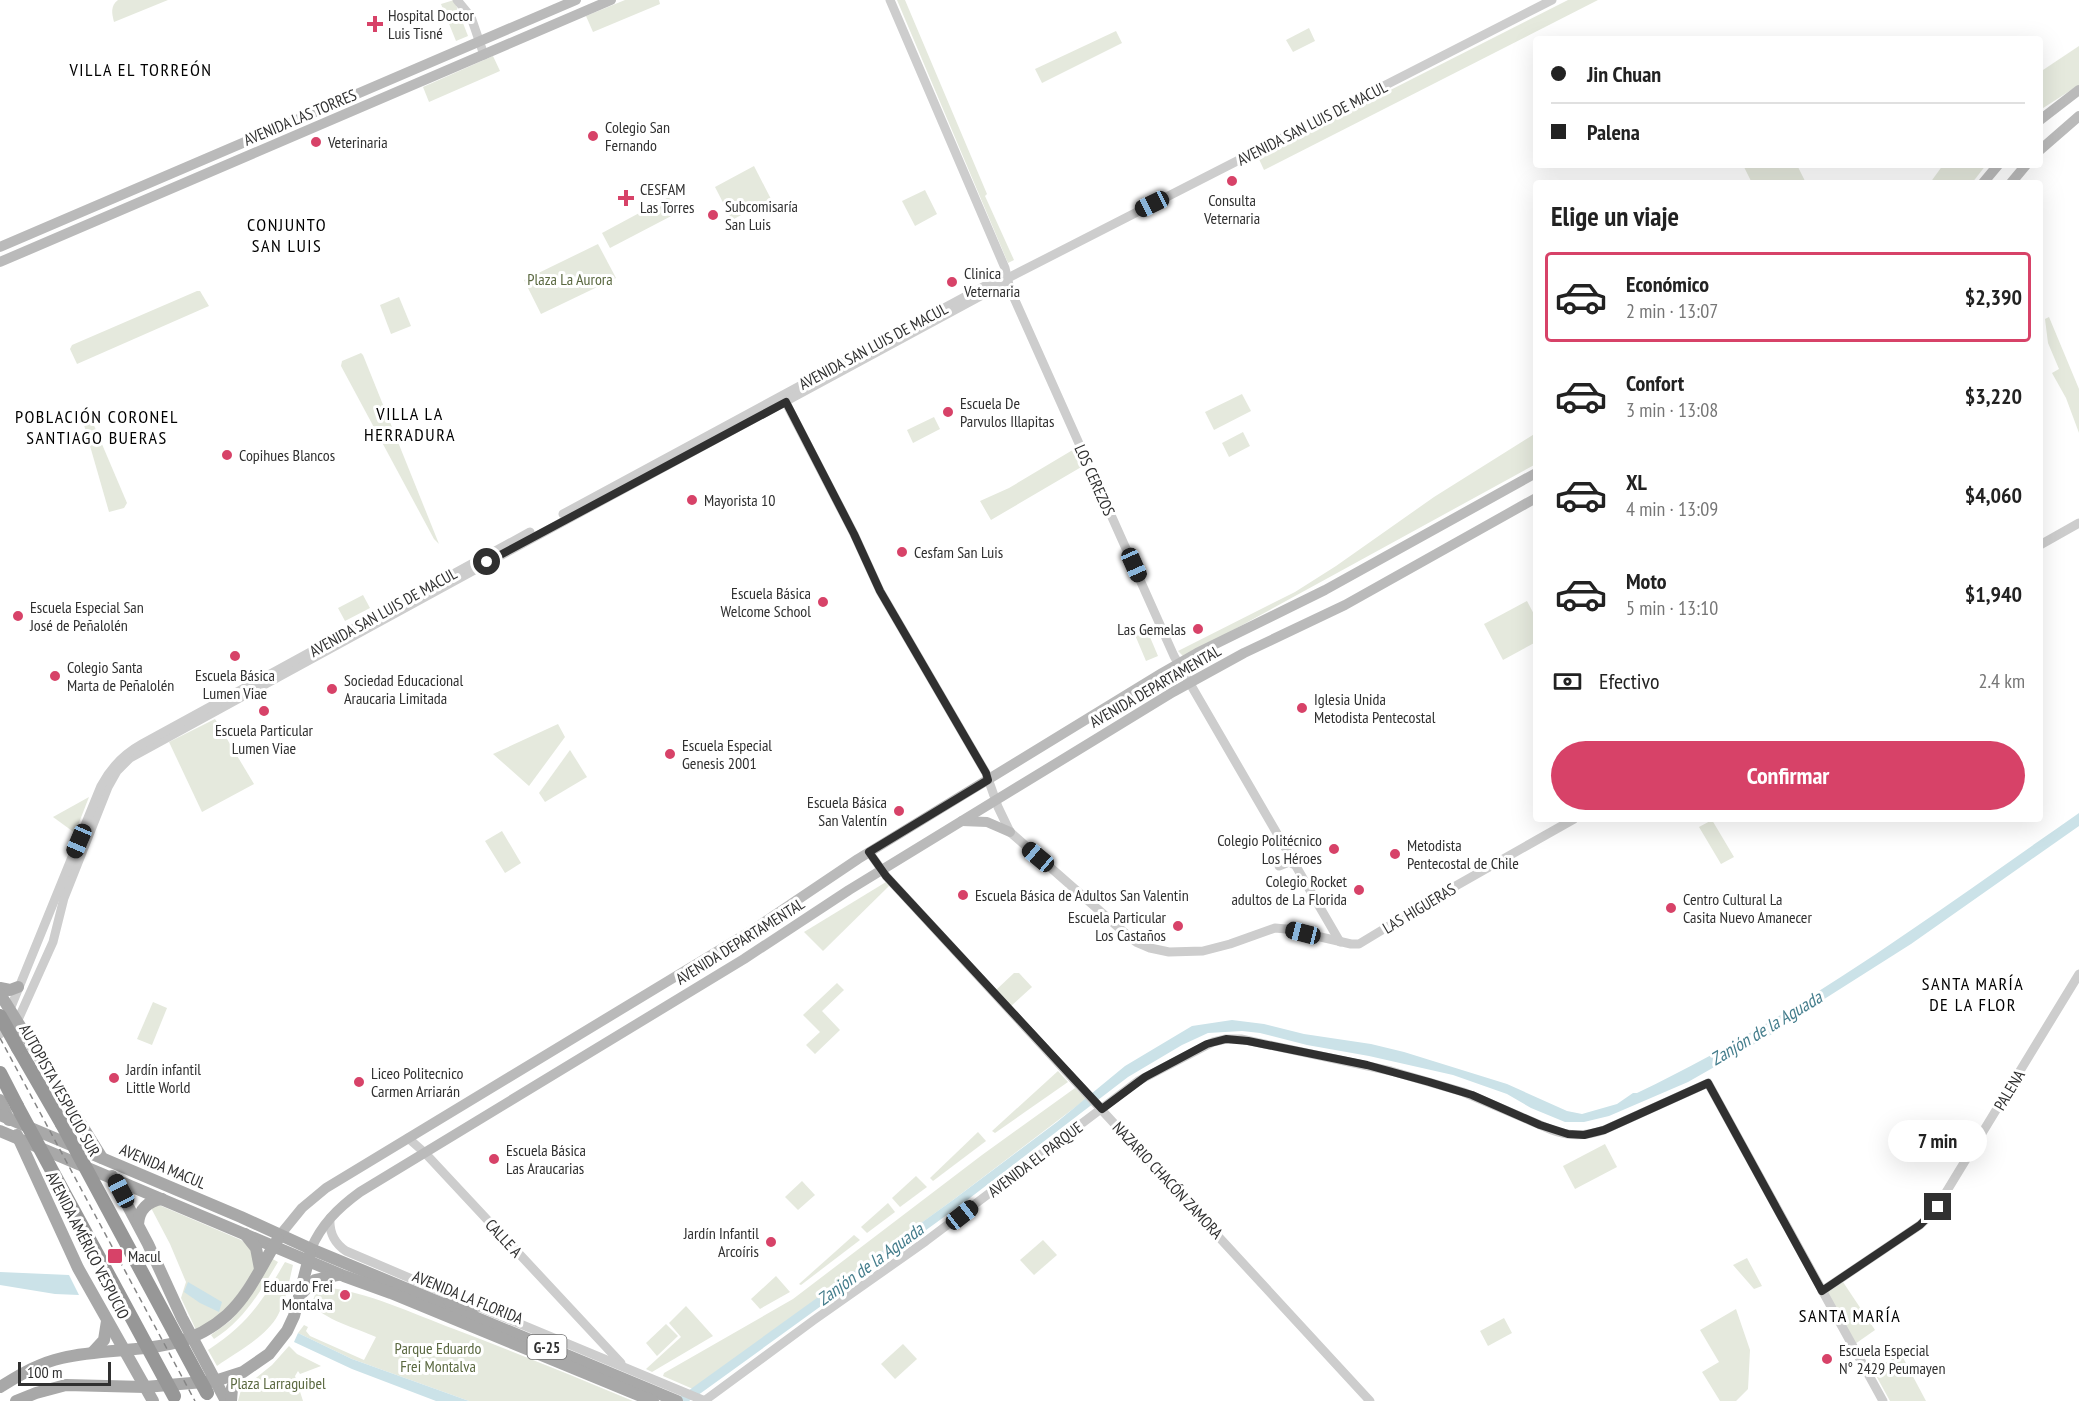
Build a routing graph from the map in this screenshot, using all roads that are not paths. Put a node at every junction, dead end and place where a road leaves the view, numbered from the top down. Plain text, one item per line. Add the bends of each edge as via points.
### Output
1 (457, 0) edge
2 (576, 0) edge
3 (611, 0) edge
4 (890, 0) edge
5 (1552, 0) edge
6 (560, 7) junction
7 (566, 20) junction
8 (480, 42) junction
9 (484, 55) junction
10 (2079, 90) edge
11 (344, 99) junction
12 (349, 112) junction
13 (2079, 116) edge
14 (2043, 118) edge
15 (2043, 147) edge
16 (1996, 168) edge
17 (2024, 168) edge
18 (1986, 180) edge
19 (2014, 180) edge
20 (32, 233) junction
21 (0, 247) edge
22 (36, 247) junction
23 (0, 262) edge
24 (1008, 278) junction
25 (784, 398) junction
26 (1533, 475) edge
27 (1533, 500) edge
28 (2079, 523) edge
29 (2043, 543) edge
30 (1178, 663) junction
31 (1189, 683) junction
32 (988, 780) junction
33 (996, 801) junction
34 (961, 822) junction
35 (1569, 822) edge
36 (1010, 832) junction
37 (869, 852) junction
38 (1295, 865) junction
39 (1279, 866) dead end
40 (880, 870) junction
41 (1330, 926) junction
42 (1320, 938) junction
43 (1340, 942) junction
44 (26, 970) junction
45 (2079, 974) edge
46 (38, 980) junction
47 (18, 987) junction
48 (0, 988) edge
49 (0, 994) edge
50 (5, 1013) edge
51 (18, 1022) junction
52 (0, 1034) edge
53 (522, 1070) junction
54 (0, 1073) edge
55 (525, 1092) junction
56 (0, 1100) edge
57 (1100, 1107) junction
58 (4, 1117) edge
59 (0, 1131) edge
60 (18, 1138) junction
61 (408, 1138) junction
62 (425, 1153) junction
63 (102, 1158) junction
64 (114, 1179) junction
65 (162, 1199) junction
66 (330, 1218) junction
67 (138, 1224) junction
68 (244, 1233) junction
69 (277, 1240) junction
70 (310, 1255) junction
71 (260, 1269) junction
72 (344, 1276) junction
73 (1822, 1291) junction
74 (424, 1297) junction
75 (299, 1299) junction
76 (476, 1306) junction
77 (106, 1320) junction
78 (192, 1338) junction
79 (599, 1339) junction
80 (124, 1350) junction
81 (92, 1353) junction
82 (591, 1353) junction
83 (624, 1367) junction
84 (237, 1375) junction
85 (215, 1381) junction
86 (0, 1387) edge
87 (145, 1387) junction
88 (675, 1396) edge
89 (209, 1397) edge
90 (175, 1398) edge
91 (703, 1400) edge
92 (16, 1401) edge
93 (153, 1401) edge
94 (228, 1401) edge
95 (653, 1401) edge
96 (1370, 1401) edge
97 (1883, 1401) edge

1 - 8 street via 471,17
2 - 6 main road, AVENIDA LAS TORRES
3 - 7 main road, AVENIDA LAS TORRES
4 - 24 street, LOS CEREZOS
5 - 24 street, AVENIDA SAN LUIS DE MACUL
6 - 7 main road
6 - 8 main road, AVENIDA LAS TORRES
7 - 9 main road, AVENIDA LAS TORRES
8 - 9 street
8 - 11 main road, AVENIDA LAS TORRES
9 - 12 main road, AVENIDA LAS TORRES
10 - 14 main road
11 - 12 main road
11 - 20 main road, AVENIDA LAS TORRES
12 - 22 main road, AVENIDA LAS TORRES
13 - 15 main road
16 - 18 main road
17 - 19 main road
20 - 21 main road, AVENIDA LAS TORRES
20 - 22 main road via 29,242
22 - 23 main road, AVENIDA LAS TORRES
24 - 25 street, AVENIDA SAN LUIS DE MACUL via 996,280
24 - 30 street, LOS CEREZOS
25 - 32 street via 880,591
25 - 44 street, AVENIDA SAN LUIS DE MACUL via 126,754 112,767 101,786
25 - 46 street, AVENIDA SAN LUIS DE MACUL via 130,758 108,787 64,898
26 - 30 main road, AVENIDA DEPARTAMENTAL via 1325,590
27 - 31 main road, AVENIDA DEPARTAMENTAL via 1345,605
28 - 29 street
30 - 31 street, LOS CEREZOS
30 - 32 main road, AVENIDA DEPARTAMENTAL
31 - 33 main road, AVENIDA DEPARTAMENTAL
31 - 38 street, LOS CEREZOS
32 - 33 street
32 - 37 main road, AVENIDA DEPARTAMENTAL
33 - 34 main road, AVENIDA DEPARTAMENTAL
33 - 36 street
34 - 36 main road via 987,822
34 - 40 main road, AVENIDA DEPARTAMENTAL
35 - 43 street, LAS HIGUERAS via 1359,944
36 - 42 street via 1130,938 1150,948 1181,952 1212,949 1275,928
37 - 40 street, NAZARIO CHACÓN ZAMORA
37 - 53 main road, AVENIDA DEPARTAMENTAL via 761,924
38 - 39 street via 1288,862
38 - 41 street, LOS CEREZOS
40 - 55 main road, AVENIDA DEPARTAMENTAL via 753,954
40 - 57 street, NAZARIO CHACÓN ZAMORA
41 - 42 street via 1328,934
41 - 43 street, LOS CEREZOS
42 - 43 street
44 - 46 street
44 - 47 street, AVENIDA SAN LUIS DE MACUL
45 - 73 street, PALENA via 1934,1212
46 - 51 street, AVENIDA SAN LUIS DE MACUL
47 - 48 main road
47 - 50 street, AVENIDA SAN LUIS DE MACUL
49 - 50 main road
50 - 51 main road
50 - 52 street, AVENIDA SAN LUIS DE MACUL
50 - 89 highway, AUTOPISTA VESPUCIO SUR, bridge via 18,1048
51 - 63 main road
53 - 55 main road
53 - 61 main road, AVENIDA DEPARTAMENTAL
54 - 90 highway, bridge
55 - 62 main road, AVENIDA DEPARTAMENTAL
56 - 58 main road, AVENIDA AMÉRICO VESPUCIO
57 - 73 street, AVENIDA EL PARQUE via 1150,1074 1207,1044 1226,1039 1391,1071 1463,1092 1568,1134 1604,1130 1708,1083
57 - 91 street, AVENIDA EL PARQUE via 926,1241
57 - 96 street, NAZARIO CHACÓN ZAMORA
58 - 60 main road, AVENIDA AMÉRICO VESPUCIO
58 - 63 main road, AVENIDA MACUL / G-25
59 - 60 main road, AVENIDA MACUL
60 - 64 main road, AVENIDA MACUL / G-25
60 - 77 main road, AVENIDA AMÉRICO VESPUCIO
61 - 62 street, CALLE A
61 - 69 main road, AVENIDA DEPARTAMENTAL via 317,1194
62 - 66 main road, AVENIDA DEPARTAMENTAL via 360,1192
62 - 79 street, CALLE A
63 - 64 main road
63 - 69 main road, AVENIDA MACUL / G-25 via 231,1212
64 - 65 main road, AVENIDA MACUL / G-25
64 - 67 main road
65 - 67 main road via 144,1207
65 - 68 main road, AVENIDA MACUL / G-25
66 - 70 main road, AVENIDA DEPARTAMENTAL
66 - 76 street, AVENIDA LA FLORIDA via 333,1237 346,1251
67 - 78 main road
68 - 69 main road, AVENIDA MACUL / G-25
68 - 71 main road via 256,1248
69 - 70 main road, AVENIDA LA FLORIDA / G-25
69 - 71 main road, AVENIDA DEPARTAMENTAL
70 - 72 main road, AVENIDA LA FLORIDA / G-25
70 - 74 main road, AVENIDA LA FLORIDA / G-25
70 - 75 main road, AVENIDA DEPARTAMENTAL
71 - 78 main road, AVENIDA DEPARTAMENTAL via 229,1313
72 - 75 main road via 315,1280
72 - 95 main road, AVENIDA LA FLORIDA / G-25
73 - 97 street
74 - 76 main road
74 - 88 main road, AVENIDA LA FLORIDA / G-25
75 - 84 main road, AVENIDA DEPARTAMENTAL via 292,1321 276,1347
76 - 82 street, AVENIDA LA FLORIDA
77 - 80 main road, AVENIDA AMÉRICO VESPUCIO
77 - 81 main road via 104,1340
78 - 80 main road, AVENIDA DEPARTAMENTAL via 167,1346
78 - 85 main road
79 - 82 street
79 - 83 street, CALLE A
80 - 81 main road, AVENIDA DEPARTAMENTAL
80 - 87 main road, AVENIDA AMÉRICO VESPUCIO
81 - 86 main road, AVENIDA DEPARTAMENTAL via 44,1364
82 - 83 street, AVENIDA LA FLORIDA
83 - 88 street, AVENIDA LA FLORIDA
84 - 85 main road, AVENIDA DEPARTAMENTAL
84 - 94 main road
85 - 87 main road, AVENIDA DEPARTAMENTAL
85 - 94 main road
87 - 92 main road, AVENIDA DEPARTAMENTAL via 66,1385
87 - 93 main road, AVENIDA AMÉRICO VESPUCIO
88 - 91 street, AVENIDA LA FLORIDA

